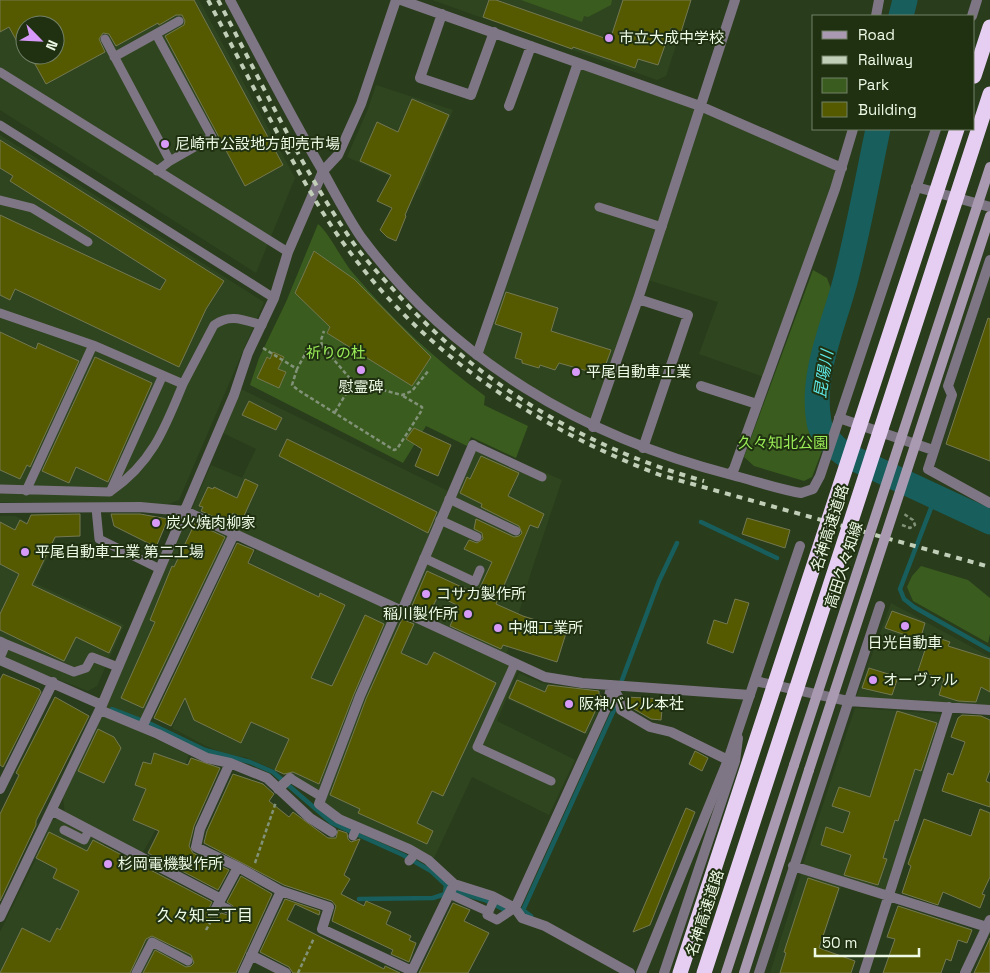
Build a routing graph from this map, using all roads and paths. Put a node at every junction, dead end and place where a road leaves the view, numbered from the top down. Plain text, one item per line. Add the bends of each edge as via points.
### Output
1 (230, 0) edge
2 (396, 0) edge
3 (400, 0) edge
4 (735, 0) edge
5 (879, 0) edge
6 (978, 0) edge
7 (442, 14) junction
8 (876, 15) edge
9 (972, 15) edge
10 (179, 21) dead end
11 (990, 27) edge
12 (494, 32) junction
13 (156, 34) junction
14 (105, 40) dead end
15 (530, 46) junction
16 (114, 57) junction
17 (578, 63) junction
18 (0, 72) edge
19 (975, 73) edge
20 (990, 94) edge
21 (510, 106) dead end
22 (700, 106) junction
23 (0, 125) edge
24 (853, 130) edge
25 (936, 130) edge
26 (957, 130) edge
27 (170, 162) junction
28 (990, 167) edge
29 (842, 168) junction
30 (157, 170) junction
31 (323, 171) junction
32 (916, 187) junction
33 (0, 200) edge
34 (600, 207) dead end
35 (990, 207) edge
36 (990, 216) edge
37 (662, 227) junction
38 (88, 242) dead end
39 (288, 252) junction
40 (990, 260) edge
41 (274, 298) junction
42 (638, 299) junction
43 (0, 313) edge
44 (262, 325) junction
45 (324, 331) dead end
46 (93, 345) junction
47 (322, 346) junction
48 (262, 348) dead end
49 (477, 355) junction
50 (297, 369) junction
51 (429, 370) dead end
52 (163, 375) junction
53 (353, 382) junction
54 (183, 384) junction
55 (701, 386) dead end
56 (402, 395) junction
57 (757, 404) junction
58 (335, 412) junction
59 (839, 418) junction
60 (593, 427) junction
61 (473, 445) joint
62 (644, 448) junction
63 (933, 450) junction
64 (730, 474) junction
65 (542, 478) dead end
66 (0, 489) edge
67 (26, 491) junction
68 (110, 492) junction
69 (449, 499) junction
70 (990, 503) edge
71 (0, 508) edge
72 (96, 508) junction
73 (185, 511) junction
74 (900, 511) dead end
75 (440, 520) junction
76 (902, 525) dead end
77 (516, 531) dead end
78 (234, 534) junction
79 (477, 538) dead end
80 (800, 546) dead end
81 (424, 558) junction
82 (160, 569) junction
83 (480, 570) dead end
84 (880, 606) dead end
85 (400, 610) junction
86 (3, 642) edge
87 (0, 659) edge
88 (515, 663) junction
89 (118, 668) junction
90 (54, 682) junction
91 (754, 682) junction
92 (611, 685) junction
93 (750, 695) junction
94 (848, 701) junction
95 (949, 707) junction
96 (101, 708) junction
97 (990, 710) edge
98 (741, 719) junction
99 (144, 722) junction
100 (728, 760) junction
101 (230, 763) junction
102 (290, 778) joint
103 (551, 781) dead end
104 (0, 789) edge
105 (279, 790) junction
106 (320, 801) junction
107 (53, 811) junction
108 (310, 818) junction
109 (64, 830) dead end
110 (90, 830) junction
111 (332, 832) dead end
112 (793, 866) junction
113 (238, 867) junction
114 (251, 874) junction
115 (451, 889) junction
116 (281, 891) junction
117 (889, 896) junction
118 (495, 898) junction
119 (515, 908) junction
120 (490, 910) junction
121 (0, 917) edge
122 (988, 924) edge
123 (322, 929) junction
124 (251, 955) junction
125 (188, 961) dead end
126 (412, 972) edge
127 (136, 973) edge
128 (242, 973) edge
129 (286, 973) edge
130 (298, 973) edge
131 (630, 973) edge
132 (641, 973) edge
133 (664, 973) edge
134 (680, 973) edge
135 (704, 973) edge
136 (726, 973) edge
137 (744, 973) edge
138 (759, 973) edge
139 (864, 973) edge
140 (966, 973) edge

1 - 31 street
2 - 31 street via 361,104 338,155
3 - 7 street
4 - 22 street
5 - 8 street
6 - 9 street
7 - 12 street
7 - 12 street via 420,78 471,95
10 - 13 lane
11 - 19 highway
12 - 15 street
13 - 16 lane
13 - 27 lane via 212,137
14 - 16 lane
15 - 17 street
15 - 21 street
16 - 27 lane
17 - 22 street
17 - 49 street
18 - 30 lane
20 - 135 highway, 名神高速道路, bridge
22 - 29 street
22 - 37 street
23 - 41 lane
24 - 29 street
25 - 32 street
26 - 134 highway, 名神高速道路, bridge
27 - 30 lane
28 - 136 main road, 高田久々知線, bridge
29 - 57 street
30 - 39 lane
31 - 39 street
31 - 49 street via 360,234 392,275 432,317
32 - 35 street
32 - 59 street
33 - 38 lane via 32,208
34 - 37 lane
36 - 137 main road, 高田久々知線, bridge
37 - 42 street
39 - 41 street
40 - 63 street via 948,386 952,395
41 - 44 street
42 - 60 street
42 - 62 street via 688,315
43 - 46 lane
44 - 54 lane via 233,317 222,319 214,325
44 - 73 street
45 - 47 path
46 - 52 lane
46 - 67 lane
47 - 50 path via 309,347
47 - 53 path
48 - 50 path
49 - 60 street via 527,390
50 - 58 path via 292,385
51 - 56 path via 412,391
52 - 54 lane
52 - 68 lane
53 - 56 path
53 - 58 path
54 - 68 lane via 148,458
55 - 57 street
56 - 58 path via 422,410 398,449 394,450
57 - 64 street
59 - 63 street
59 - 64 street via 817,484 808,492 795,492
60 - 62 street
61 - 65 lane
61 - 69 street
62 - 64 street
63 - 70 street via 928,470
66 - 67 lane
67 - 68 lane
69 - 75 street
69 - 77 lane
71 - 72 street
72 - 73 street
72 - 82 lane via 99,539
73 - 78 street
73 - 82 street
74 - 76 path via 915,525 910,528
75 - 79 lane
75 - 81 street
78 - 85 street
78 - 99 street
80 - 91 street
81 - 83 lane via 475,582
81 - 85 street
82 - 89 street
84 - 94 street
85 - 88 street
85 - 106 street
86 - 87 lane
86 - 89 lane via 74,672 86,668 92,656
87 - 90 street
88 - 92 street via 558,680
88 - 103 lane via 478,747
89 - 96 street
90 - 96 street
90 - 104 street
91 - 93 street
91 - 94 street
92 - 93 street
92 - 100 street via 619,698 621,710 650,727 671,732
92 - 119 street via 608,704
93 - 98 street
94 - 95 street
94 - 112 street
95 - 97 street
95 - 117 street
96 - 99 street
96 - 107 street
98 - 100 street
98 - 133 street via 735,761
99 - 101 street via 207,758
100 - 132 street
101 - 105 street via 267,778
101 - 113 street via 200,829 196,847
102 - 105 street
102 - 106 lane
105 - 108 street
105 - 114 path
106 - 108 street
106 - 115 street via 355,831 439,869
107 - 110 street
107 - 121 street
108 - 111 street
109 - 110 lane via 84,840
110 - 113 street via 220,906
112 - 117 street
112 - 138 street
113 - 114 street
114 - 116 street
115 - 118 street
115 - 120 lane
115 - 126 street
116 - 123 street via 329,907
116 - 124 street
117 - 122 street
117 - 139 street
118 - 119 street
118 - 120 lane
119 - 120 lane via 497,920 487,915
119 - 131 street via 522,918 545,926
122 - 140 street
123 - 126 street
123 - 130 path via 315,936
124 - 128 street
124 - 129 street
125 - 127 lane via 152,942

